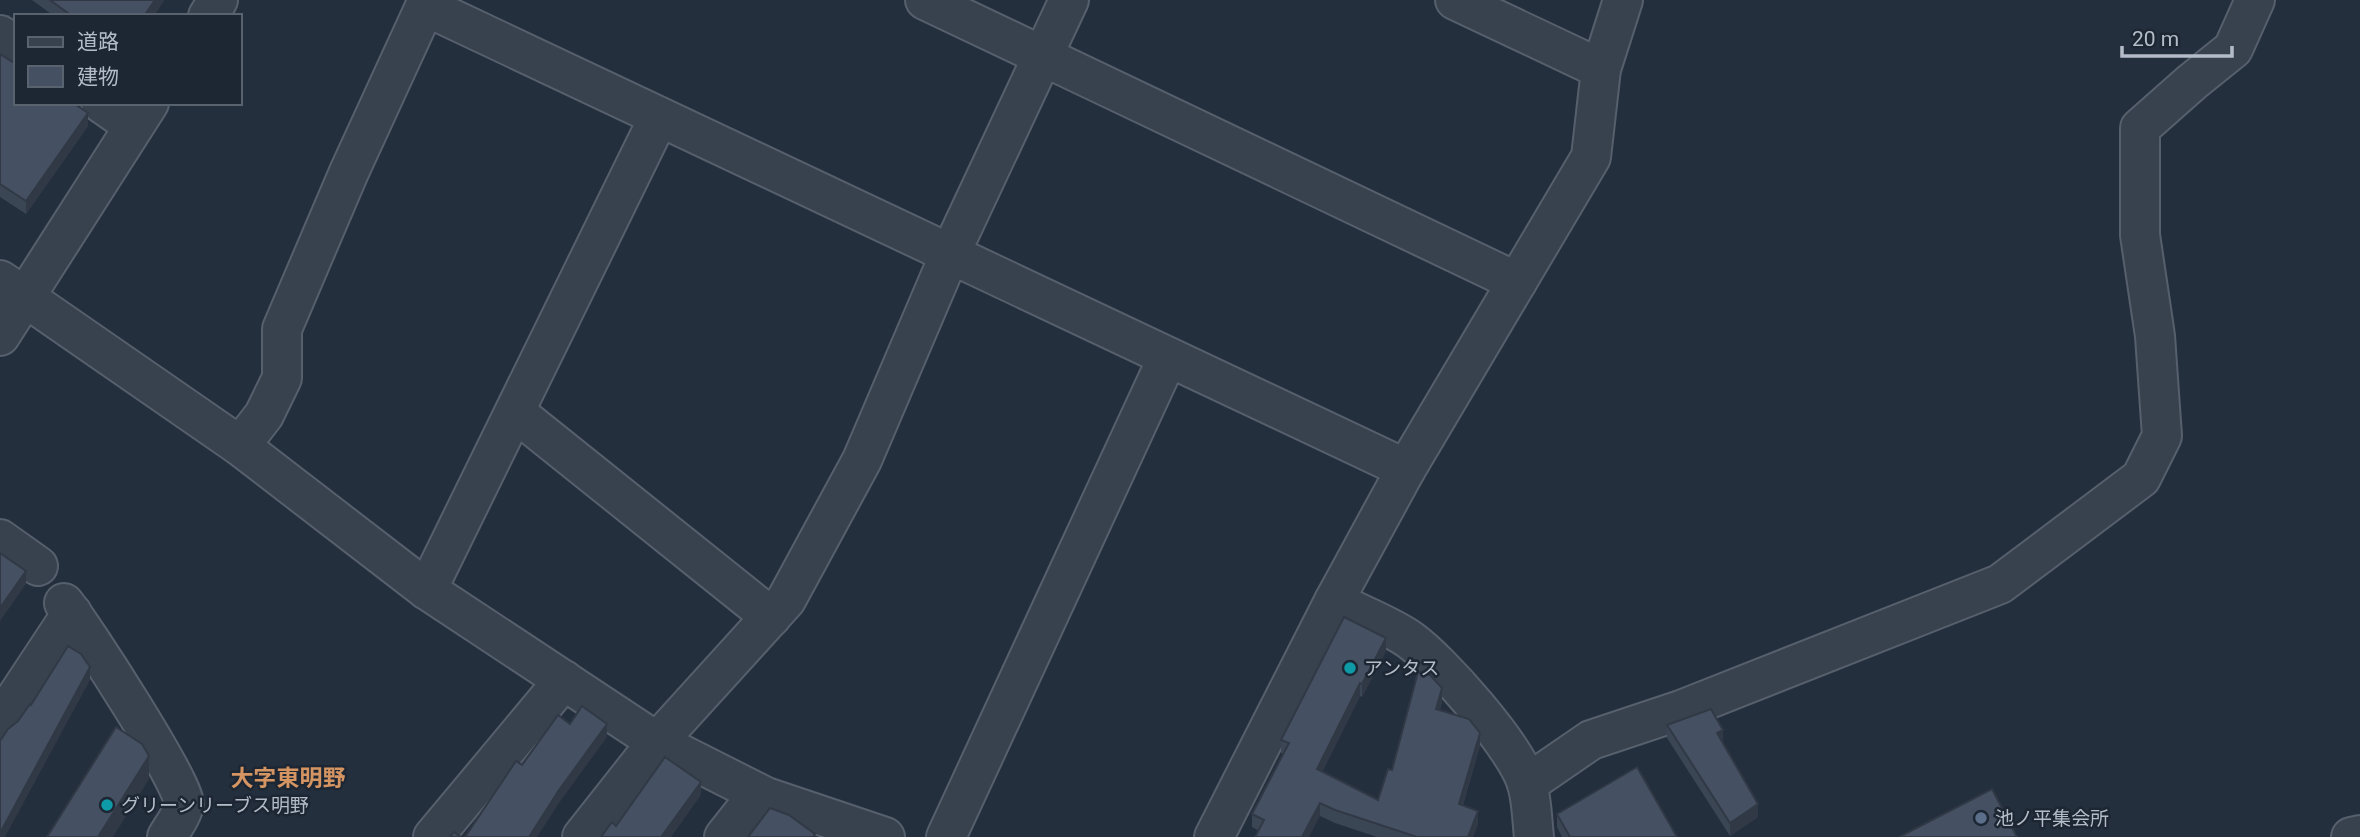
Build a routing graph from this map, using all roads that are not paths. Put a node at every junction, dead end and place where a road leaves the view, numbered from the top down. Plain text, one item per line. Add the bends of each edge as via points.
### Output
1 (925, 0) edge
2 (1069, 0) edge
3 (1455, 0) edge
4 (1623, 0) edge
5 (2255, 0) edge
6 (426, 3) edge
7 (1043, 56) junction
8 (1601, 69) junction
9 (108, 105) edge
10 (141, 114) edge
11 (659, 117) junction
12 (950, 254) junction
13 (1517, 282) junction
14 (12, 289) edge
15 (0, 336) edge
16 (1168, 357) junction
17 (515, 412) junction
18 (240, 446) junction
19 (1406, 469) junction
20 (0, 539) edge
21 (37, 566) dead end
22 (428, 590) junction
23 (1334, 601) junction
24 (771, 617) junction
25 (564, 680) junction
26 (0, 722) edge
27 (649, 752) junction
28 (1527, 784) junction
29 (758, 794) junction
30 (2360, 835) edge
31 (167, 837) edge
32 (433, 837) edge
33 (582, 837) edge
34 (724, 837) edge
35 (885, 837) edge
36 (946, 837) edge
37 (1214, 837) edge
38 (1534, 837) edge
39 (2351, 837) edge

1 - 7 street
2 - 7 street
3 - 8 street
4 - 8 street
5 - 28 street via 2234,50 2140,128 2140,235 2155,335 2162,436 2141,478 2000,584 1681,710 1591,740
6 - 11 street
6 - 18 street via 282,329 282,378 264,415
7 - 12 street
7 - 13 street
8 - 13 street via 1591,158
9 - 10 street
10 - 14 street
11 - 12 street
11 - 17 street
12 - 16 street
12 - 24 street via 862,460 786,600
13 - 19 street
14 - 15 street
14 - 18 street
16 - 19 street
16 - 36 street
17 - 22 street
17 - 24 street
18 - 22 street
19 - 23 street
20 - 21 street
22 - 25 street
23 - 28 street via 1409,639 1440,667 1492,727
23 - 37 street
24 - 27 street
25 - 27 street
25 - 32 street
26 - 31 street via 68,608 183,792 184,806
27 - 29 street
27 - 33 street
28 - 38 street
29 - 34 street
29 - 35 street
30 - 39 street

